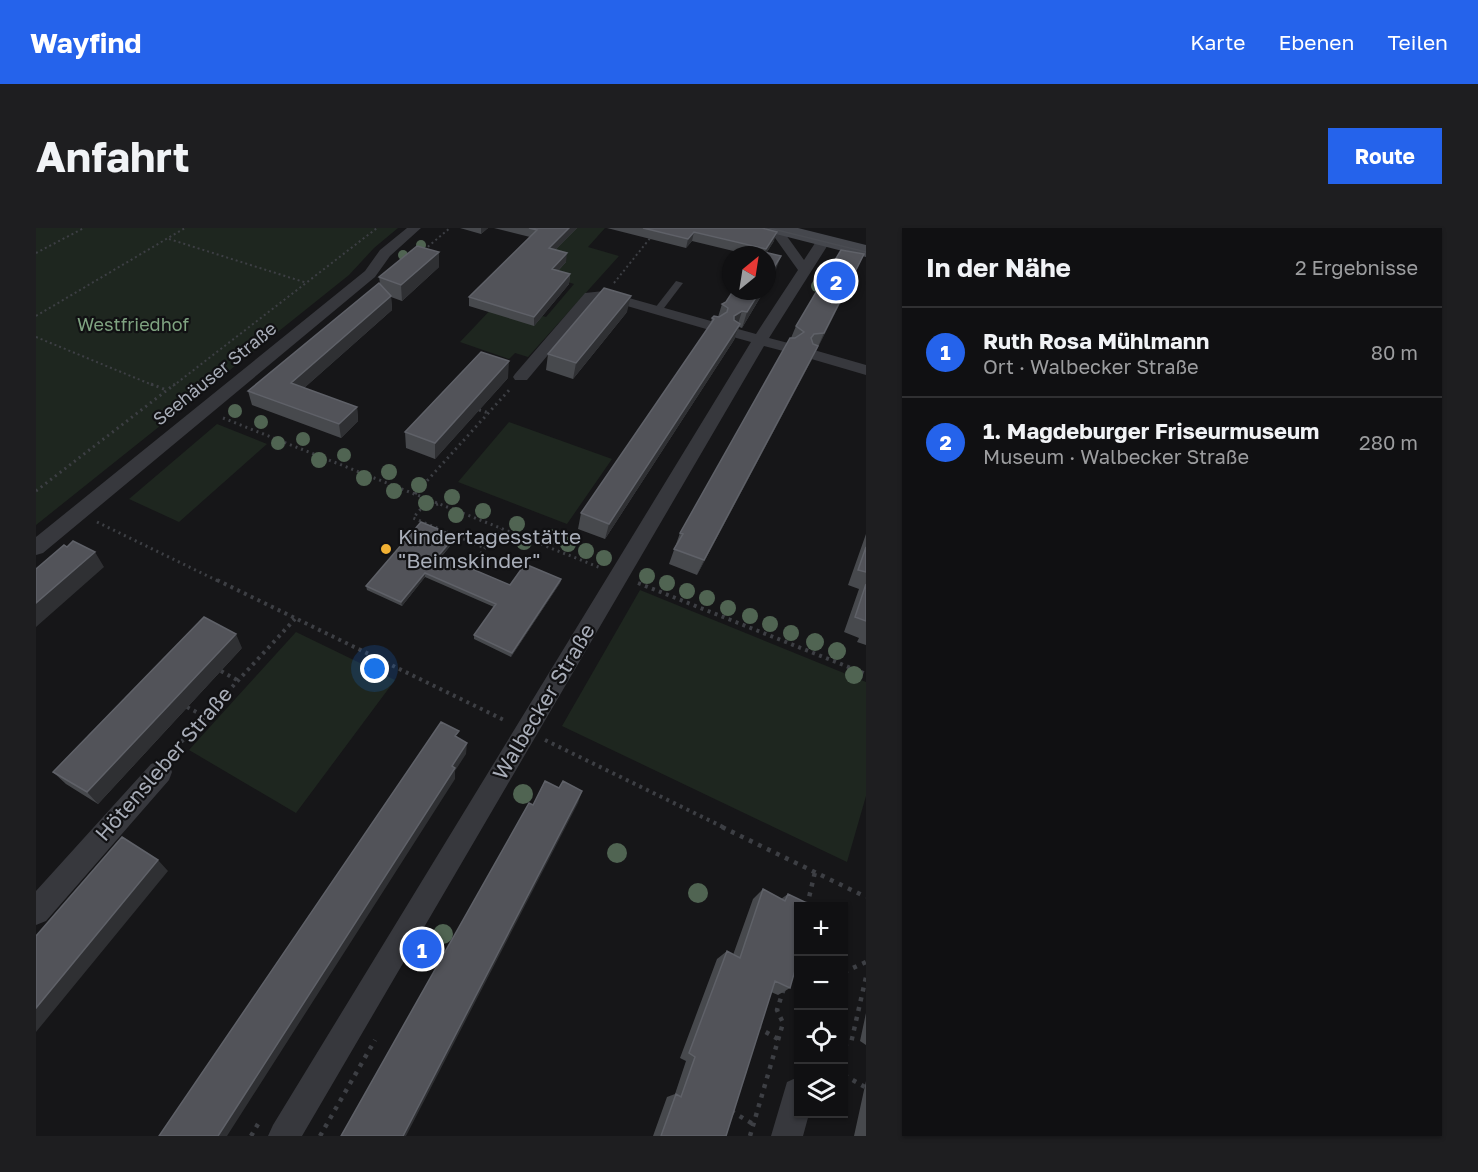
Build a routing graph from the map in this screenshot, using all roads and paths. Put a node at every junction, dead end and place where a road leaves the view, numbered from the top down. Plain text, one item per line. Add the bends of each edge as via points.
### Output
1 (84, 228) edge
2 (185, 228) edge
3 (377, 228) edge
4 (415, 228) edge
5 (450, 228) edge
6 (775, 228) edge
7 (651, 236) edge
8 (168, 238) junction
9 (824, 240) junction
10 (866, 250) edge
11 (36, 253) edge
12 (417, 255) edge
13 (804, 269) junction
14 (308, 283) junction
15 (679, 283) dead end
16 (604, 295) junction
17 (658, 310) junction
18 (36, 316) edge
19 (713, 326) edge
20 (738, 334) edge
21 (36, 337) edge
22 (760, 340) junction
23 (787, 347) edge
24 (814, 356) edge
25 (866, 370) edge
26 (521, 377) joint
27 (166, 390) junction
28 (497, 390) edge
29 (506, 393) junction
30 (479, 410) edge
31 (489, 413) junction
32 (220, 416) dead end
33 (461, 430) edge
34 (470, 434) junction
35 (443, 450) edge
36 (452, 454) junction
37 (36, 491) edge
38 (416, 494) junction
39 (438, 504) junction
40 (95, 521) dead end
41 (501, 529) junction
42 (36, 548) edge
43 (485, 548) junction
44 (470, 568) edge
45 (609, 572) dead end
46 (632, 581) dead end
47 (295, 619) junction
48 (221, 671) edge
49 (866, 674) edge
50 (237, 680) junction
51 (187, 707) edge
52 (204, 717) junction
53 (514, 725) dead end
54 (540, 737) dead end
55 (160, 772) joint
56 (815, 872) junction
57 (866, 897) edge
58 (808, 902) edge
59 (36, 911) edge
60 (866, 962) edge
61 (848, 970) edge
62 (866, 977) edge
63 (787, 979) edge
64 (864, 995) edge
65 (751, 1024) edge
66 (778, 1039) junction
67 (848, 1043) edge
68 (848, 1078) edge
69 (865, 1087) edge
70 (725, 1108) edge
71 (794, 1109) edge
72 (753, 1124) junction
73 (284, 1136) edge
74 (750, 1136) edge
75 (787, 1136) edge

1 - 11 path
2 - 8 path
3 - 14 path
4 - 42 street, Seehäuser Straße via 389,249 370,274
5 - 12 path
6 - 9 main road
6 - 13 street
7 - 16 path
8 - 14 path
8 - 18 path
9 - 10 main road
9 - 13 street, Walbecker Straße
13 - 22 street, Walbecker Straße
14 - 27 path
15 - 17 lane
16 - 17 street
16 - 26 street via 590,296
17 - 19 street
20 - 22 street
21 - 27 path
22 - 23 street
22 - 73 street, Walbecker Straße
24 - 25 street
26 - 29 path
27 - 37 path
28 - 29 path
29 - 31 path
30 - 31 path
31 - 34 path
32 - 38 path
33 - 34 path
34 - 36 path
35 - 36 path
36 - 38 path
38 - 39 path
39 - 41 path
39 - 43 path via 420,510 413,518
40 - 47 path
41 - 43 path
41 - 45 path
43 - 44 path
46 - 49 path
47 - 50 path, Hötensleber Straße
47 - 53 path
48 - 50 path
50 - 52 path, Hötensleber Straße
51 - 52 path
52 - 55 path, Hötensleber Straße via 169,755
54 - 56 path
55 - 59 street, Hötensleber Straße
56 - 57 path
56 - 58 path
60 - 61 path
62 - 64 path
63 - 66 path via 777,1010 783,1023
64 - 67 path
65 - 66 path
66 - 72 path
68 - 69 path
70 - 72 path
71 - 75 street
72 - 74 path

